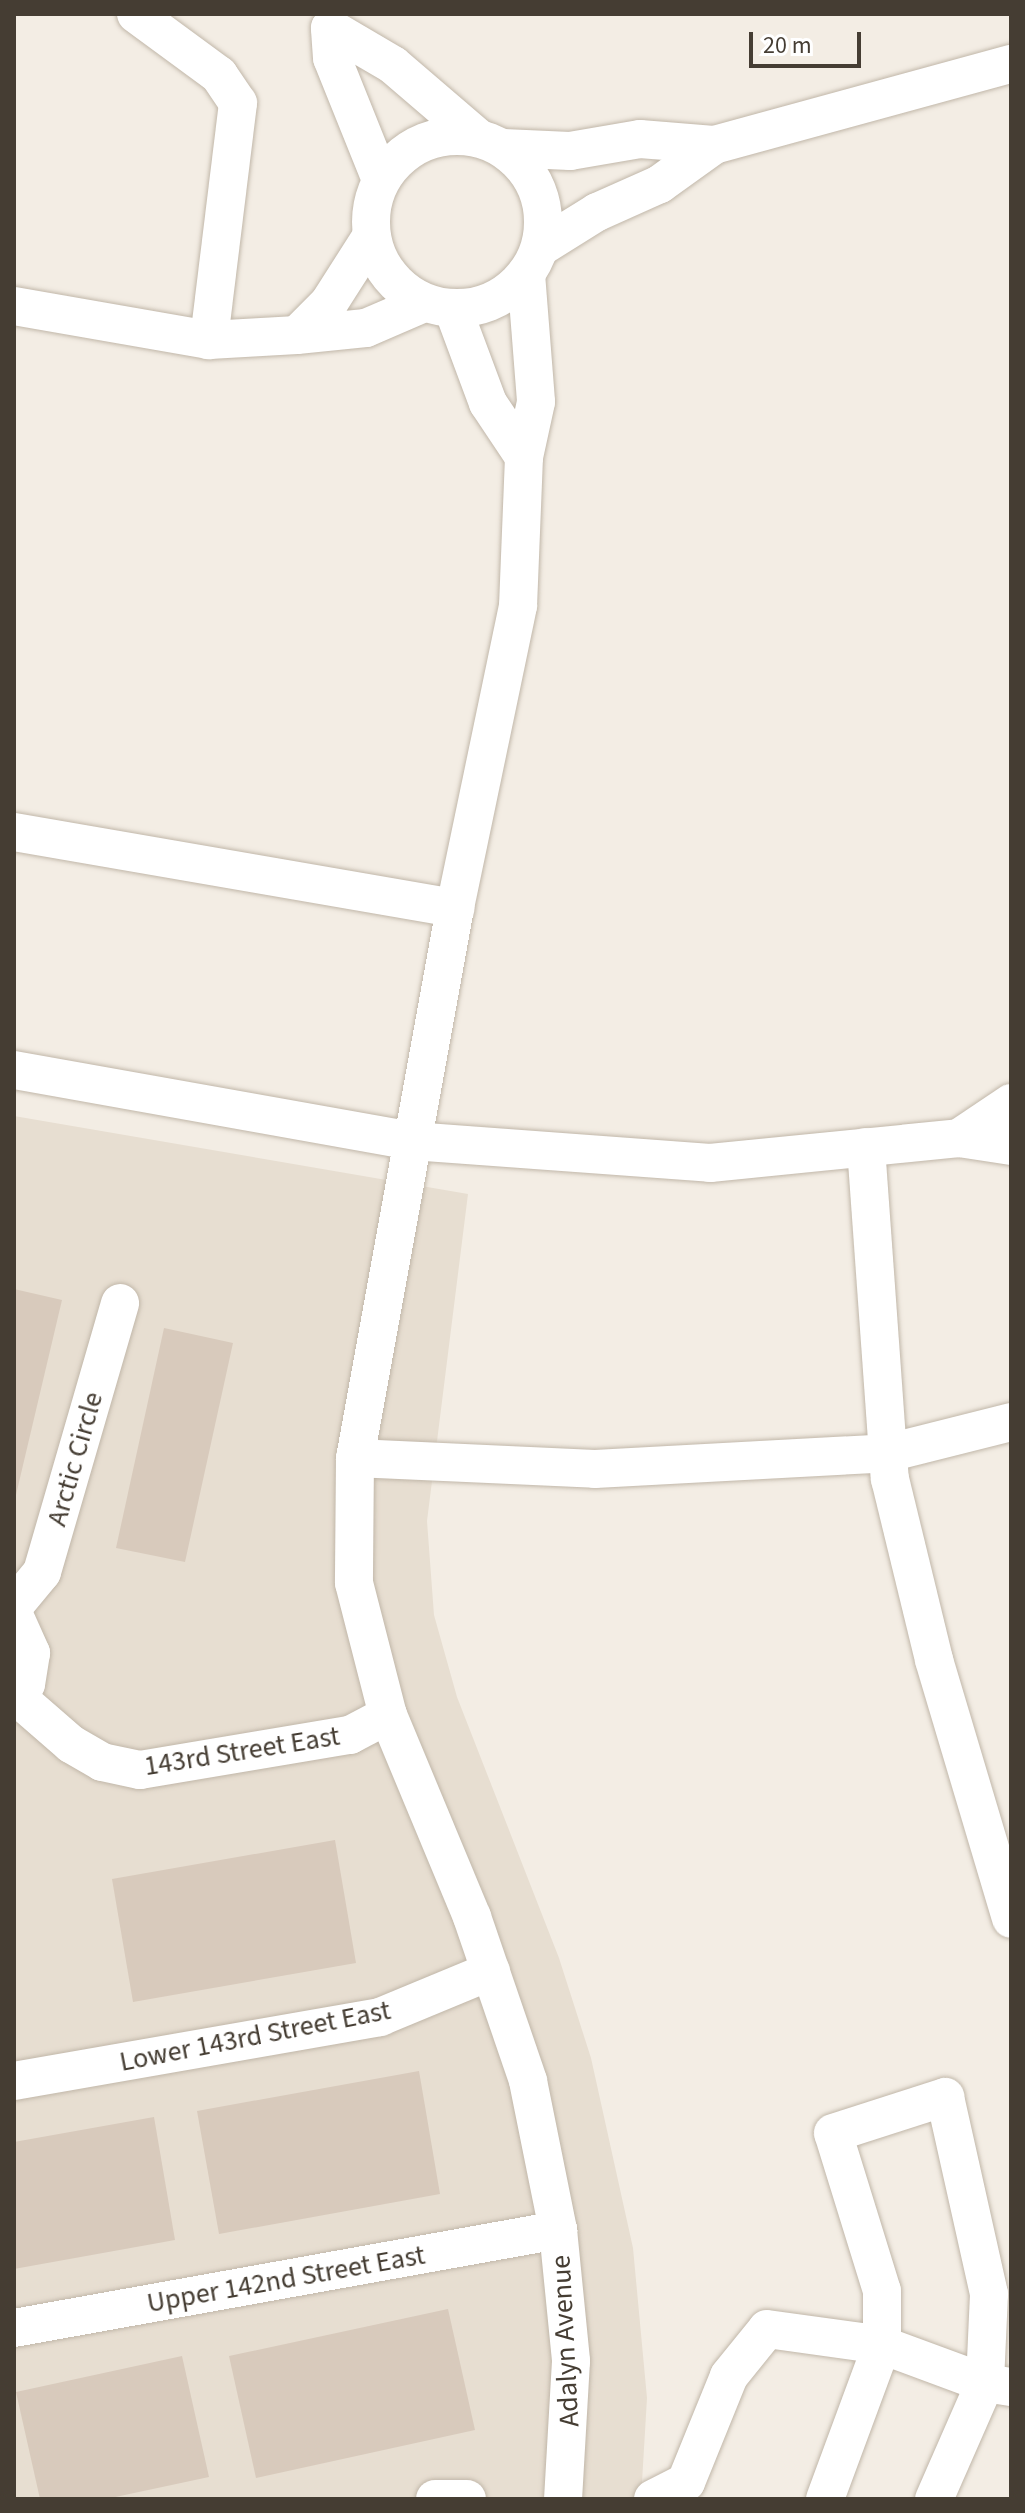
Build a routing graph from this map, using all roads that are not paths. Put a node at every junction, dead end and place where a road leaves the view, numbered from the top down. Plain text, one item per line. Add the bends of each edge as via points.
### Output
1 (136, 14) edge
2 (320, 21) edge
3 (1011, 64) edge
4 (490, 142) junction
5 (714, 145) junction
6 (381, 180) junction
7 (371, 237) junction
8 (533, 260) junction
9 (14, 306) edge
10 (438, 306) junction
11 (297, 335) junction
12 (209, 340) junction
13 (524, 457) junction
14 (14, 832) edge
15 (455, 908) junction
16 (14, 1070) edge
17 (1011, 1103) edge
18 (959, 1138) junction
19 (412, 1141) junction
20 (1011, 1146) edge
21 (866, 1147) junction
22 (120, 1303) dead end
23 (1011, 1422) edge
24 (888, 1453) junction
25 (355, 1458) junction
26 (14, 1606) edge
27 (14, 1615) edge
28 (16, 1699) edge
29 (388, 1715) junction
30 (1001, 1848) edge
31 (1011, 1919) edge
32 (491, 1971) junction
33 (14, 2081) edge
34 (558, 2230) junction
35 (14, 2328) edge
36 (882, 2345) junction
37 (998, 2385) edge
38 (435, 2499) edge
39 (467, 2499) edge
40 (563, 2499) edge
41 (653, 2499) edge
42 (825, 2499) edge
43 (934, 2499) edge

1 - 12 street via 219,75 238,103
2 - 4 street via 393,65
2 - 6 street
3 - 5 street
4 - 5 street via 570,151 640,139
4 - 6 street via 449,135 422,143 398,158
4 - 8 street via 525,166 539,191 544,219
5 - 8 street via 660,184 597,212
6 - 7 street via 371,208
7 - 10 street via 381,265 399,287
7 - 11 street via 329,303
8 - 10 street via 508,293 482,306
8 - 13 street, Adalyn Avenue via 536,402
9 - 12 street
10 - 11 street via 366,328
10 - 13 street via 488,403
11 - 12 street
13 - 15 street, Adalyn Avenue via 518,606
14 - 15 street
15 - 19 street, Adalyn Avenue
16 - 19 street
17 - 18 street
18 - 20 street
18 - 21 street
19 - 21 street via 710,1163
19 - 25 street, Adalyn Avenue
21 - 24 street
22 - 26 street, Arctic Circle via 42,1572
23 - 24 street
24 - 25 street via 595,1469
24 - 30 street via 934,1660
25 - 29 street, Adalyn Avenue via 354,1583
27 - 28 street via 31,1653 26,1684
28 - 29 street, 143rd Street East via 102,1762 140,1770 350,1735
29 - 32 street, Adalyn Avenue
30 - 31 street
32 - 33 street, Lower 143rd Street East via 380,2017
32 - 34 street, Adalyn Avenue via 528,2081
34 - 35 street, Upper 142nd Street East
34 - 40 street, Adalyn Avenue via 571,2361
36 - 37 street
36 - 37 street via 882,2291 833,2133 945,2097 989,2294
36 - 41 street via 767,2329 729,2376 686,2482
36 - 42 street
37 - 43 street
38 - 39 street

